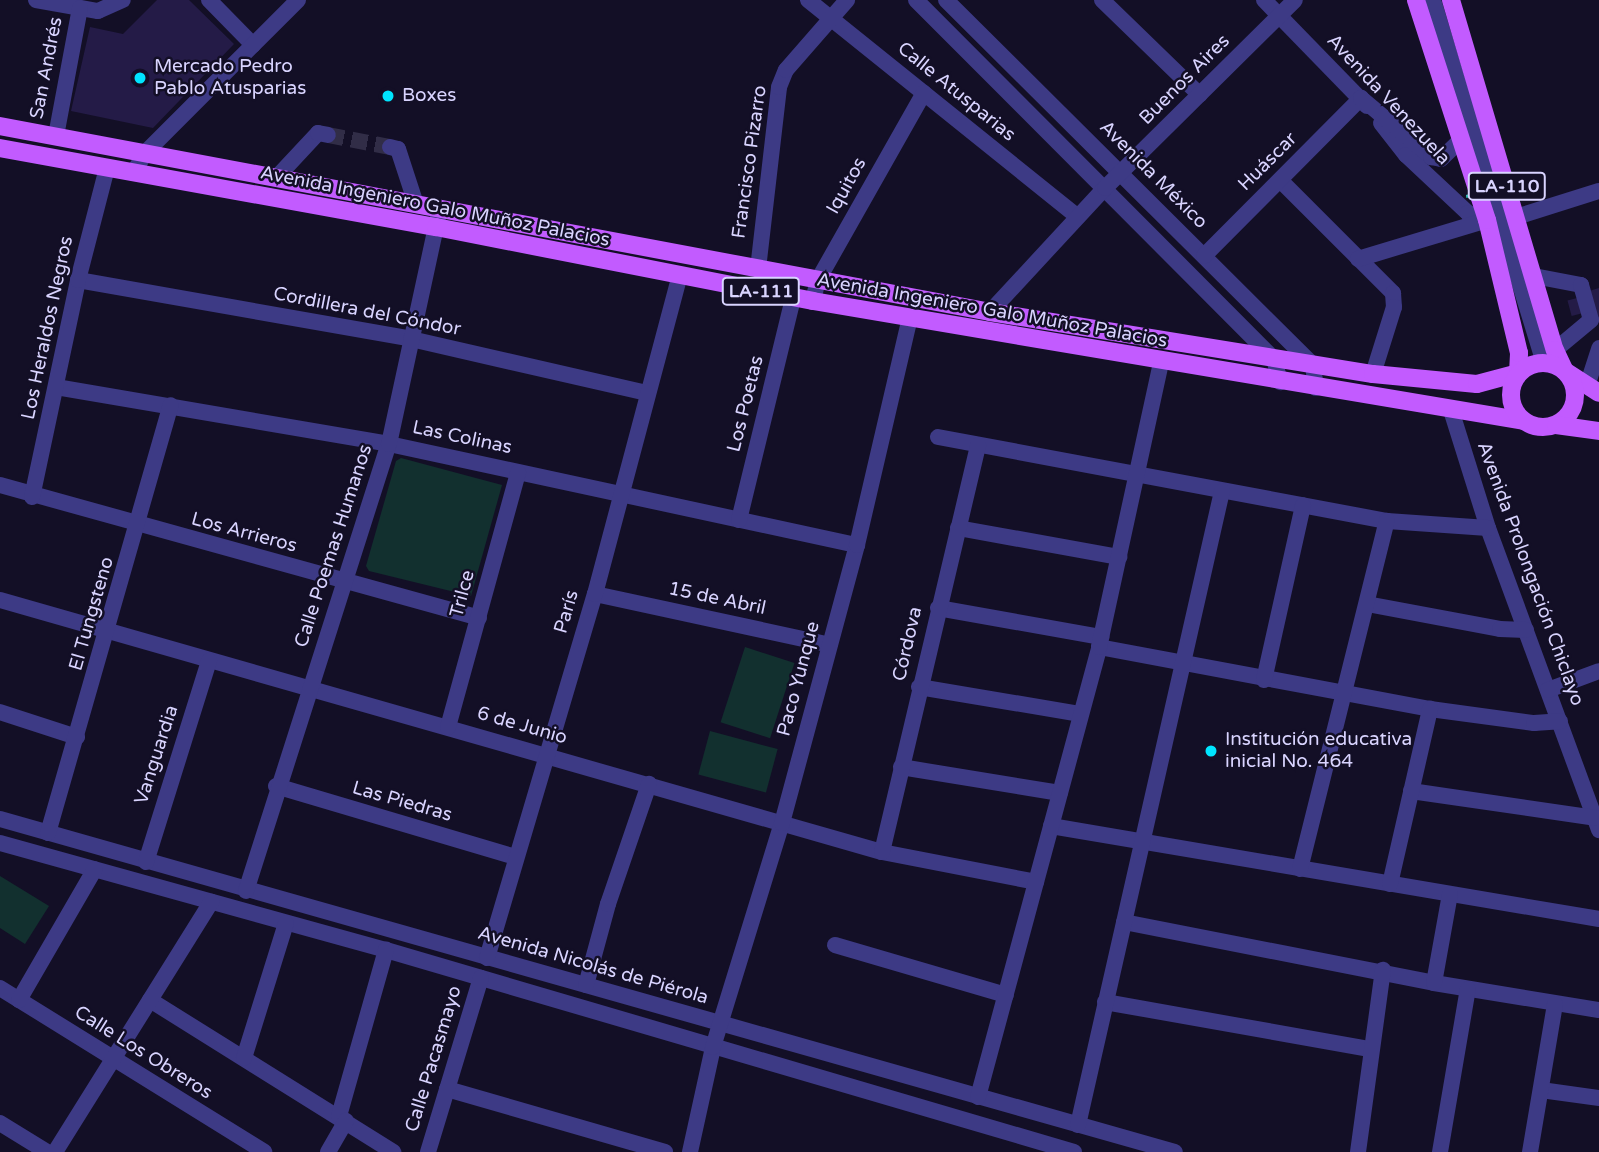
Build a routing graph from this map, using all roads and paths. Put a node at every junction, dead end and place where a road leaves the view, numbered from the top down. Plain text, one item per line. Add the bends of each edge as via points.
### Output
1 (36, 0) edge
2 (209, 0) edge
3 (298, 0) edge
4 (808, 0) edge
5 (847, 0) edge
6 (916, 0) edge
7 (946, 0) edge
8 (1102, 0) edge
9 (1264, 0) edge
10 (1295, 0) edge
11 (1416, 0) edge
12 (1433, 0) edge
13 (1451, 0) edge
14 (119, 3) edge
15 (80, 8) junction
16 (1279, 15) junction
17 (830, 18) junction
18 (253, 45) junction
19 (924, 93) junction
20 (1200, 95) junction
21 (1361, 98) junction
22 (0, 126) edge
23 (328, 135) tunnel mouth
24 (56, 136) junction
25 (1461, 140) junction
26 (390, 147) dead end
27 (0, 148) edge
28 (146, 152) junction
29 (107, 168) junction
30 (133, 173) junction
31 (1121, 173) junction
32 (277, 177) junction
33 (1280, 180) junction
34 (1523, 182) dead end
35 (1105, 188) junction
36 (1599, 191) edge
37 (1466, 196) dead end
38 (416, 204) junction
39 (440, 208) junction
40 (1078, 217) junction
41 (1516, 217) junction
42 (1487, 220) junction
43 (436, 226) junction
44 (1204, 256) junction
45 (1359, 259) junction
46 (758, 269) junction
47 (680, 275) junction
48 (1534, 276) junction
49 (78, 280) junction
50 (818, 280) junction
51 (793, 298) junction
52 (813, 301) junction
53 (990, 312) junction
54 (910, 318) junction
55 (1591, 320) junction
56 (411, 339) junction
57 (1599, 348) edge
58 (1550, 356) junction
59 (1274, 359) junction
60 (1161, 362) junction
61 (1313, 365) junction
62 (1565, 371) junction
63 (1518, 373) junction
64 (1373, 374) junction
65 (1280, 382) junction
66 (56, 387) junction
67 (1317, 388) junction
68 (1593, 390) edge
69 (647, 393) junction
70 (172, 405) junction
71 (1451, 410) junction
72 (1524, 421) junction
73 (1556, 425) junction
74 (1599, 431) edge
75 (938, 438) dead end
76 (389, 444) junction
77 (978, 445) junction
78 (518, 472) junction
79 (1136, 476) junction
80 (0, 485) edge
81 (1222, 491) junction
82 (622, 495) junction
83 (32, 497) junction
84 (1303, 505) junction
85 (739, 520) junction
86 (1387, 521) junction
87 (138, 527) junction
88 (958, 528) junction
89 (1488, 528) junction
90 (857, 545) junction
91 (1119, 557) junction
92 (347, 583) junction
93 (595, 594) junction
94 (0, 600) edge
95 (1367, 604) junction
96 (938, 608) junction
97 (479, 618) junction
98 (1526, 630) junction
99 (109, 633) junction
100 (1100, 643) junction
101 (830, 645) junction
102 (209, 661) junction
103 (1185, 667) junction
104 (1599, 671) edge
105 (1264, 680) junction
106 (919, 687) junction
107 (308, 688) junction
108 (1548, 690) junction
109 (1344, 694) junction
110 (1430, 709) junction
111 (0, 712) edge
112 (1081, 714) junction
113 (1560, 721) junction
114 (448, 727) junction
115 (78, 737) junction
116 (547, 755) junction
117 (901, 767) junction
118 (649, 785) junction
119 (276, 786) junction
120 (1411, 791) junction
121 (1060, 793) junction
122 (0, 819) edge
123 (782, 823) junction
124 (1597, 824) edge
125 (1051, 826) junction
126 (48, 833) junction
127 (0, 842) edge
128 (1141, 842) junction
129 (882, 852) junction
130 (516, 857) junction
131 (146, 862) junction
132 (95, 869) junction
133 (1300, 869) junction
134 (1036, 883) junction
135 (1390, 884) junction
136 (246, 891) junction
137 (1450, 894) junction
138 (212, 902) junction
139 (1599, 919) edge
140 (1124, 922) junction
141 (286, 923) junction
142 (835, 944) dead end
143 (386, 950) junction
144 (487, 958) junction
145 (1382, 970) junction
146 (481, 978) junction
147 (1434, 983) junction
148 (586, 985) junction
149 (0, 988) edge
150 (1468, 989) junction
151 (1006, 995) junction
152 (19, 1000) junction
153 (150, 1000) junction
154 (1105, 1002) junction
155 (1555, 1004) junction
156 (1599, 1010) edge
157 (717, 1035) junction
158 (1370, 1049) junction
159 (244, 1058) junction
160 (113, 1059) junction
161 (447, 1089) junction
162 (1541, 1090) junction
163 (978, 1097) junction
164 (1599, 1098) edge
165 (342, 1119) junction
166 (0, 1123) edge
167 (1078, 1125) junction
168 (47, 1152) edge
169 (55, 1152) edge
170 (264, 1152) edge
171 (328, 1152) edge
172 (393, 1152) edge
173 (428, 1152) edge
174 (664, 1152) edge
175 (690, 1152) edge
176 (1074, 1152) edge
177 (1175, 1152) edge
178 (1358, 1152) edge
179 (1440, 1152) edge
180 (1530, 1152) edge

1 - 15 street
2 - 18 street
3 - 18 street
4 - 17 street, Calle Atusparias
5 - 17 street, Francisco Pizarro
6 - 35 street
7 - 31 street, Avenida México
8 - 20 street
9 - 16 street, Avenida Venezuela
10 - 16 street, Buenos Aires
11 - 25 main road, LA-110
12 - 58 street
13 - 41 main road, LA-110
14 - 15 street via 98,10
15 - 24 street, San Andrés
16 - 20 street, Buenos Aires
16 - 21 street, Avenida Venezuela
17 - 19 street, Calle Atusparias
17 - 46 street, Francisco Pizarro via 786,70 779,87
18 - 28 street
19 - 40 street, Calle Atusparias
19 - 50 street, Iquitos
20 - 31 street, Buenos Aires
21 - 25 street via 1431,157 1441,159
21 - 33 street, Huáscar
21 - 42 street, Avenida Venezuela via 1406,155 1468,213
22 - 24 main road, Avenida Ingeniero Galo Muñoz Palacios / LA-111
23 - 32 street via 318,133
24 - 28 main road, Avenida Ingeniero Galo Muñoz Palacios / LA-111
25 - 42 main road, LA-110
26 - 38 street via 398,149
27 - 29 main road, Avenida Ingeniero Galo Muñoz Palacios / LA-111
28 - 30 street
28 - 32 main road, Avenida Ingeniero Galo Muñoz Palacios / LA-111
29 - 30 main road, Avenida Ingeniero Galo Muñoz Palacios / LA-111
29 - 49 street, Los Heraldos Negros
30 - 43 main road, Avenida Ingeniero Galo Muñoz Palacios / LA-111
31 - 35 street, Buenos Aires
31 - 44 street, Avenida México
32 - 38 main road, Avenida Ingeniero Galo Muñoz Palacios / LA-111
33 - 44 street, Huáscar
33 - 45 street
34 - 37 path, bridge
35 - 40 street, Buenos Aires
35 - 59 street
36 - 41 street
38 - 39 main road, Avenida Ingeniero Galo Muñoz Palacios / LA-111
39 - 43 street, Calle Poemas Humanos
39 - 46 main road, Avenida Ingeniero Galo Muñoz Palacios / LA-111
40 - 53 street, Buenos Aires
41 - 48 main road, LA-110
42 - 45 street
42 - 63 main road, LA-110 via 1519,353
43 - 47 main road, Avenida Ingeniero Galo Muñoz Palacios / LA-111
43 - 56 street, Calle Poemas Humanos
44 - 61 street, Avenida México
45 - 64 street via 1393,293 1394,307
46 - 50 main road, Avenida Ingeniero Galo Muñoz Palacios / LA-111
47 - 51 main road, Avenida Ingeniero Galo Muñoz Palacios / LA-111
47 - 69 street, París
48 - 55 street via 1581,285
48 - 58 main road, LA-110
49 - 56 street, Cordillera del Cóndor
49 - 66 street, Los Heraldos Negros
50 - 52 street, Iquitos
50 - 53 main road, Avenida Ingeniero Galo Muñoz Palacios / LA-111
51 - 52 main road, Avenida Ingeniero Galo Muñoz Palacios / LA-111
51 - 85 street, Los Poetas
52 - 54 main road, Avenida Ingeniero Galo Muñoz Palacios / LA-111
53 - 59 main road, Avenida Ingeniero Galo Muñoz Palacios / LA-111
54 - 60 main road, Avenida Ingeniero Galo Muñoz Palacios / LA-111
54 - 90 street, Paco Yunque
55 - 57 street
55 - 58 street
56 - 69 street, Cordillera del Cóndor
56 - 76 street, Calle Poemas Humanos
57 - 68 street
58 - 62 main road
58 - 63 main road
59 - 61 main road, Avenida Ingeniero Galo Muñoz Palacios / LA-111
59 - 65 street
60 - 65 main road, Avenida Ingeniero Galo Muñoz Palacios / LA-111
60 - 79 street
61 - 64 main road, Avenida Ingeniero Galo Muñoz Palacios / LA-111
61 - 67 street
62 - 68 main road
62 - 73 main road via 1575,401
63 - 64 main road, Avenida Ingeniero Galo Muñoz Palacios / LA-111 via 1456,385
63 - 72 main road, LA-110 via 1510,393 1516,414
65 - 67 main road, Avenida Ingeniero Galo Muñoz Palacios / LA-111
66 - 70 street, Las Colinas
66 - 83 street, Los Heraldos Negros
67 - 71 main road, Avenida Ingeniero Galo Muñoz Palacios / LA-111
69 - 82 street, París
70 - 76 street, Las Colinas
70 - 87 street, El Tungsteno
71 - 72 main road, Avenida Ingeniero Galo Muñoz Palacios / LA-111
71 - 89 street, Avenida Prolongación Chiclayo
72 - 73 main road via 1545,428
73 - 74 main road
75 - 77 street
76 - 78 street, Las Colinas
76 - 92 street, Calle Poemas Humanos
77 - 79 street
77 - 88 street, Córdova
78 - 82 street, Las Colinas
78 - 97 street, Trilce
79 - 81 street
79 - 91 street
80 - 83 street, Los Arrieros
81 - 84 street
81 - 103 street
82 - 85 street, Las Colinas
82 - 93 street, París
83 - 87 street, Los Arrieros
84 - 86 street
84 - 105 street
85 - 90 street, Las Colinas
86 - 89 street
86 - 95 street
87 - 92 street, Los Arrieros
87 - 99 street, El Tungsteno
88 - 91 street
88 - 96 street, Córdova
89 - 98 street, Avenida Prolongación Chiclayo
90 - 101 street, Paco Yunque
91 - 100 street
92 - 97 street, Los Arrieros
92 - 107 street, Calle Poemas Humanos
93 - 101 street, 15 de Abril
93 - 116 street, París
94 - 99 street, 6 de Junio
95 - 98 street
95 - 109 street
96 - 100 street
96 - 106 street, Córdova
97 - 114 street, Trilce
98 - 108 street, Avenida Prolongación Chiclayo
99 - 102 street, 6 de Junio
99 - 115 street, El Tungsteno
100 - 103 street
100 - 112 street
101 - 123 street, Paco Yunque
102 - 107 street, 6 de Junio
102 - 131 street, Vanguardia
103 - 105 street
103 - 128 street
104 - 108 street
105 - 109 street
106 - 112 street
106 - 117 street, Córdova
107 - 114 street, 6 de Junio
107 - 119 street, Calle Poemas Humanos
108 - 113 street, Avenida Prolongación Chiclayo
109 - 110 street
109 - 133 street
110 - 113 street via 1535,723
110 - 120 street
111 - 115 street
112 - 121 street
113 - 124 street, Avenida Prolongación Chiclayo
114 - 116 street, 6 de Junio
115 - 126 street, El Tungsteno
116 - 118 street, 6 de Junio
116 - 130 street, París
117 - 121 street
117 - 129 street, Córdova
118 - 123 street, 6 de Junio
118 - 148 street
119 - 130 street, Las Piedras
119 - 136 street, Calle Poemas Humanos
120 - 124 street
120 - 135 street
121 - 125 street
122 - 126 street, Avenida Nicolás de Piérola
123 - 129 street, 6 de Junio
123 - 157 street, Paco Yunque
125 - 128 street
125 - 134 street
126 - 131 street, Avenida Nicolás de Piérola
127 - 132 street, Avenida Nicolás de Piérola
128 - 133 street
128 - 140 street
129 - 134 street, 6 de Junio
130 - 144 street, París
131 - 136 street, Avenida Nicolás de Piérola
132 - 138 street, Avenida Nicolás de Piérola
132 - 152 street
133 - 135 street
134 - 151 street
135 - 137 street
136 - 144 street, Avenida Nicolás de Piérola
137 - 139 street
137 - 147 street
138 - 141 street, Avenida Nicolás de Piérola
138 - 153 street
140 - 145 street
140 - 154 street
141 - 143 street, Avenida Nicolás de Piérola
141 - 159 street
142 - 151 street
143 - 146 street, Avenida Nicolás de Piérola
143 - 165 street
144 - 148 street, Avenida Nicolás de Piérola
145 - 147 street
145 - 158 street
146 - 157 street, Avenida Nicolás de Piérola
146 - 161 street, Calle Pacasmayo
147 - 150 street
148 - 157 street, Avenida Nicolás de Piérola
149 - 152 street, Calle Los Obreros
150 - 155 street
150 - 179 street
151 - 163 street
152 - 160 street, Calle Los Obreros
153 - 159 street
153 - 160 street
154 - 158 street
154 - 167 street
155 - 156 street
155 - 162 street
157 - 163 street, Avenida Nicolás de Piérola
157 - 175 street, Paco Yunque
157 - 176 street, Avenida Nicolás de Piérola
158 - 178 street
159 - 165 street
160 - 169 street
160 - 170 street, Calle Los Obreros
161 - 173 street, Calle Pacasmayo
161 - 174 street
162 - 164 street
162 - 180 street
163 - 167 street, Avenida Nicolás de Piérola
165 - 171 street
165 - 172 street
166 - 168 street
167 - 177 street, Avenida Nicolás de Piérola

